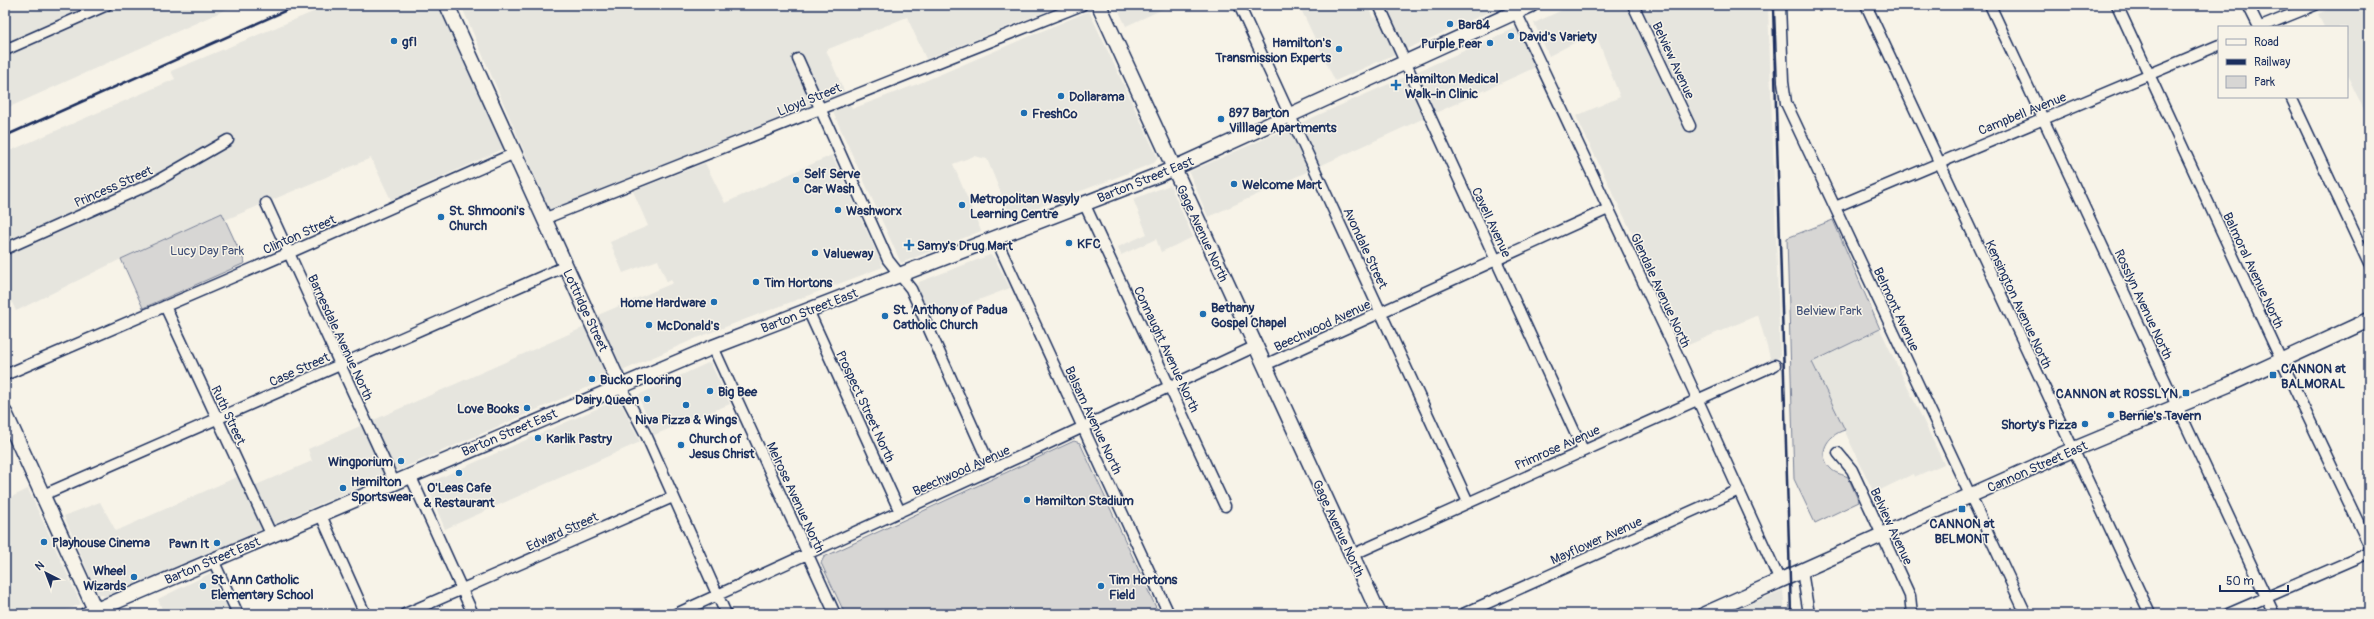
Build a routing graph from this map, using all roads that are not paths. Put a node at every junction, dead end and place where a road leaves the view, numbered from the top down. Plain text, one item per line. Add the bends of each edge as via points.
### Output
1 (107, 5) edge
2 (447, 5) edge
3 (1082, 5) edge
4 (1099, 5) edge
5 (1238, 5) edge
6 (1379, 5) edge
7 (1531, 5) edge
8 (1633, 5) edge
9 (1780, 5) edge
10 (1866, 5) edge
11 (1990, 5) edge
12 (2117, 5) edge
13 (2248, 5) edge
14 (2315, 5) edge
15 (1516, 12) junction
16 (2259, 26) edge
17 (2262, 26) edge
18 (2218, 45) edge
19 (5, 50) edge
20 (798, 59) dead end
21 (1405, 62) junction
22 (2150, 74) junction
23 (2291, 98) edge
24 (821, 108) junction
25 (1289, 114) junction
26 (2042, 119) junction
27 (1690, 126) dead end
28 (228, 140) dead end
29 (515, 153) junction
30 (1939, 162) junction
31 (1174, 168) junction
32 (266, 203) dead end
33 (1084, 203) junction
34 (1835, 207) junction
35 (1608, 209) junction
36 (546, 218) junction
37 (996, 237) junction
38 (5, 249) edge
39 (289, 253) junction
40 (1496, 260) junction
41 (2369, 264) edge
42 (566, 266) junction
43 (899, 275) junction
44 (164, 306) junction
45 (808, 310) junction
46 (1381, 312) junction
47 (2369, 320) edge
48 (1256, 346) junction
49 (712, 347) junction
50 (2281, 360) junction
51 (340, 365) junction
52 (1265, 365) junction
53 (1774, 365) dead end
54 (5, 375) edge
55 (620, 385) junction
56 (1170, 386) junction
57 (1697, 399) junction
58 (2177, 406) junction
59 (5, 413) edge
60 (217, 420) junction
61 (1083, 427) junction
62 (1583, 450) junction
63 (2072, 450) junction
64 (1838, 454) dead end
65 (992, 470) junction
66 (410, 475) junction
67 (394, 482) junction
68 (1739, 490) junction
69 (43, 495) junction
70 (1971, 495) junction
71 (673, 497) junction
72 (1468, 502) junction
73 (1225, 506) dead end
74 (900, 512) junction
75 (320, 513) junction
76 (271, 534) junction
77 (1883, 535) junction
78 (2369, 545) edge
79 (2369, 553) edge
80 (808, 554) junction
81 (1352, 555) junction
82 (213, 560) junction
83 (1802, 571) junction
84 (1780, 580) junction
85 (462, 590) junction
86 (717, 596) junction
87 (2266, 598) junction
88 (93, 613) edge
89 (238, 614) edge
90 (365, 614) edge
91 (405, 614) edge
92 (473, 614) edge
93 (676, 614) edge
94 (726, 614) edge
95 (835, 614) edge
96 (1169, 614) edge
97 (1379, 614) edge
98 (1463, 614) edge
99 (1705, 614) edge
100 (1809, 614) edge
101 (1912, 614) edge
102 (2026, 614) edge
103 (2150, 614) edge
104 (2228, 614) edge
105 (2274, 614) edge

1 - 19 street
2 - 29 main road, Lottridge Street
3 - 24 street, Lloyd Street
4 - 31 main road, Gage Avenue North
5 - 25 street, Avondale Street
6 - 21 street, Cavell Avenue
7 - 15 main road, Barton Street East
8 - 27 street, Belview Avenue
9 - 34 street, Belmont Avenue via 1786,103
10 - 30 street, Kensington Avenue North
11 - 26 street, Rosslyn Avenue North
12 - 22 street, Balmoral Avenue North
13 - 16 street
14 - 17 street
15 - 21 main road, Barton Street East
15 - 35 street, Glendale Avenue North
18 - 22 street, Campbell Avenue
20 - 24 street
21 - 25 main road, Barton Street East
21 - 40 street, Cavell Avenue
22 - 26 street, Campbell Avenue
22 - 50 street, Balmoral Avenue North
23 - 41 street
24 - 36 street, Lloyd Street
24 - 43 street via 888,260
25 - 31 main road, Barton Street East
25 - 46 street, Avondale Street
26 - 30 street, Campbell Avenue
26 - 58 street, Rosslyn Avenue North
28 - 38 street, Princess Street via 155,182
29 - 36 main road, Lottridge Street
29 - 39 street, Clinton Street
30 - 34 street, Campbell Avenue
30 - 63 street, Kensington Avenue North
31 - 33 main road, Barton Street East
31 - 48 main road, Gage Avenue North
32 - 39 street, Barnesdale Avenue North
33 - 37 main road, Barton Street East
33 - 56 street, Connaught Avenue North
34 - 70 street, Belmont Avenue
35 - 40 street, Beechwood Avenue
35 - 57 street, Glendale Avenue North
36 - 42 main road, Lottridge Street
37 - 43 main road, Barton Street East
37 - 61 street, Balsam Avenue North
39 - 44 street, Clinton Street
39 - 51 street, Barnesdale Avenue North
40 - 46 street, Beechwood Avenue
40 - 62 street, Cavell Avenue
42 - 51 street, Case Street
42 - 55 main road, Lottridge Street
43 - 45 main road, Barton Street East
43 - 65 street via 911,289
44 - 54 street, Clinton Street
44 - 60 street, Ruth Street
45 - 49 main road, Barton Street East
45 - 74 street, Prospect Street North
46 - 52 street, Beechwood Avenue
46 - 72 street, Avondale Street
47 - 50 main road, Cannon Street East
48 - 52 main road, Gage Avenue North
48 - 56 street, Beechwood Avenue
49 - 55 main road, Barton Street East
49 - 80 street, Melrose Avenue North
50 - 58 main road, Cannon Street East
50 - 78 street, Balmoral Avenue North
51 - 60 street, Case Street
51 - 67 street, Barnesdale Avenue North
52 - 81 main road, Gage Avenue North
53 - 57 street, Primrose Avenue
55 - 66 main road, Barton Street East
55 - 71 street, Lottridge Street via 647,437
56 - 61 street, Beechwood Avenue
56 - 73 street, Connaught Avenue North
57 - 62 street, Primrose Avenue
57 - 68 street, Glendale Avenue North
58 - 63 main road, Cannon Street East
58 - 87 street, Rosslyn Avenue North
59 - 69 main road
60 - 69 street, Case Street
60 - 76 street, Ruth Street
61 - 65 street, Beechwood Avenue
61 - 96 street, Balsam Avenue North
62 - 72 street, Primrose Avenue
63 - 70 main road, Cannon Street East
63 - 103 street, Kensington Avenue North
64 - 77 street, Belview Avenue via 1852,470
65 - 74 street, Beechwood Avenue
66 - 67 main road, Barton Street East
66 - 85 street
67 - 75 main road, Barton Street East
68 - 84 street, Glendale Avenue North
68 - 98 street, Mayflower Avenue
69 - 88 main road
70 - 77 main road, Cannon Street East
70 - 102 street, Belmont Avenue
71 - 85 street, Edward Street
71 - 86 street, Lottridge Street
72 - 81 street, Primrose Avenue
74 - 80 street, Beechwood Avenue
75 - 76 main road, Barton Street East
75 - 90 street
76 - 82 main road, Barton Street East
77 - 83 main road, Cannon Street East
77 - 101 street, Belview Avenue via 1910,596
79 - 87 street
80 - 86 street, Beechwood Avenue
80 - 95 street, Melrose Avenue North
81 - 97 main road, Gage Avenue North
82 - 88 main road, Barton Street East
82 - 89 street
83 - 84 main road, Cannon Street East
83 - 100 street
84 - 99 main road, Cannon Street East
85 - 91 street, Edward Street
85 - 92 street
86 - 93 street, Beechwood Avenue
86 - 94 street, Lottridge Street
87 - 104 street
87 - 105 street, Rosslyn Avenue North

